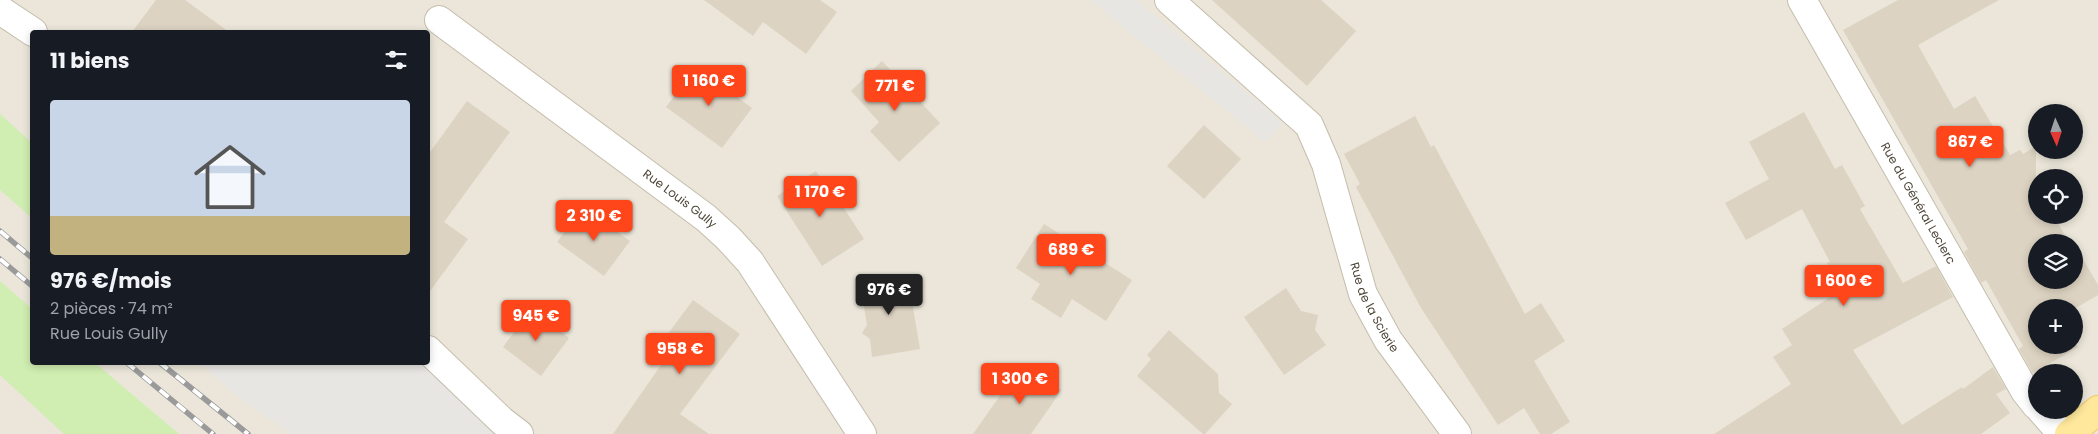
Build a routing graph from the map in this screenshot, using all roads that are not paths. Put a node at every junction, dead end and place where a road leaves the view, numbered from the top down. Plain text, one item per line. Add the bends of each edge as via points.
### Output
1 (1169, 0) edge
2 (1802, 0) edge
3 (0, 10) edge
4 (435, 19) edge
5 (30, 30) edge
6 (430, 352) edge
7 (2028, 394) edge
8 (2098, 410) edge
9 (2049, 419) edge
10 (519, 434) edge
11 (862, 434) edge
12 (1456, 434) edge
13 (2062, 434) edge
14 (2069, 434) edge

1 - 12 street, Rue de la Scierie via 1309,125 1326,164 1363,294 1388,340
2 - 7 street, Rue du Général Leclerc
3 - 5 street
4 - 11 street, Rue Louis Gully via 679,198 728,238 750,262
6 - 10 street
8 - 14 main road
9 - 13 street

